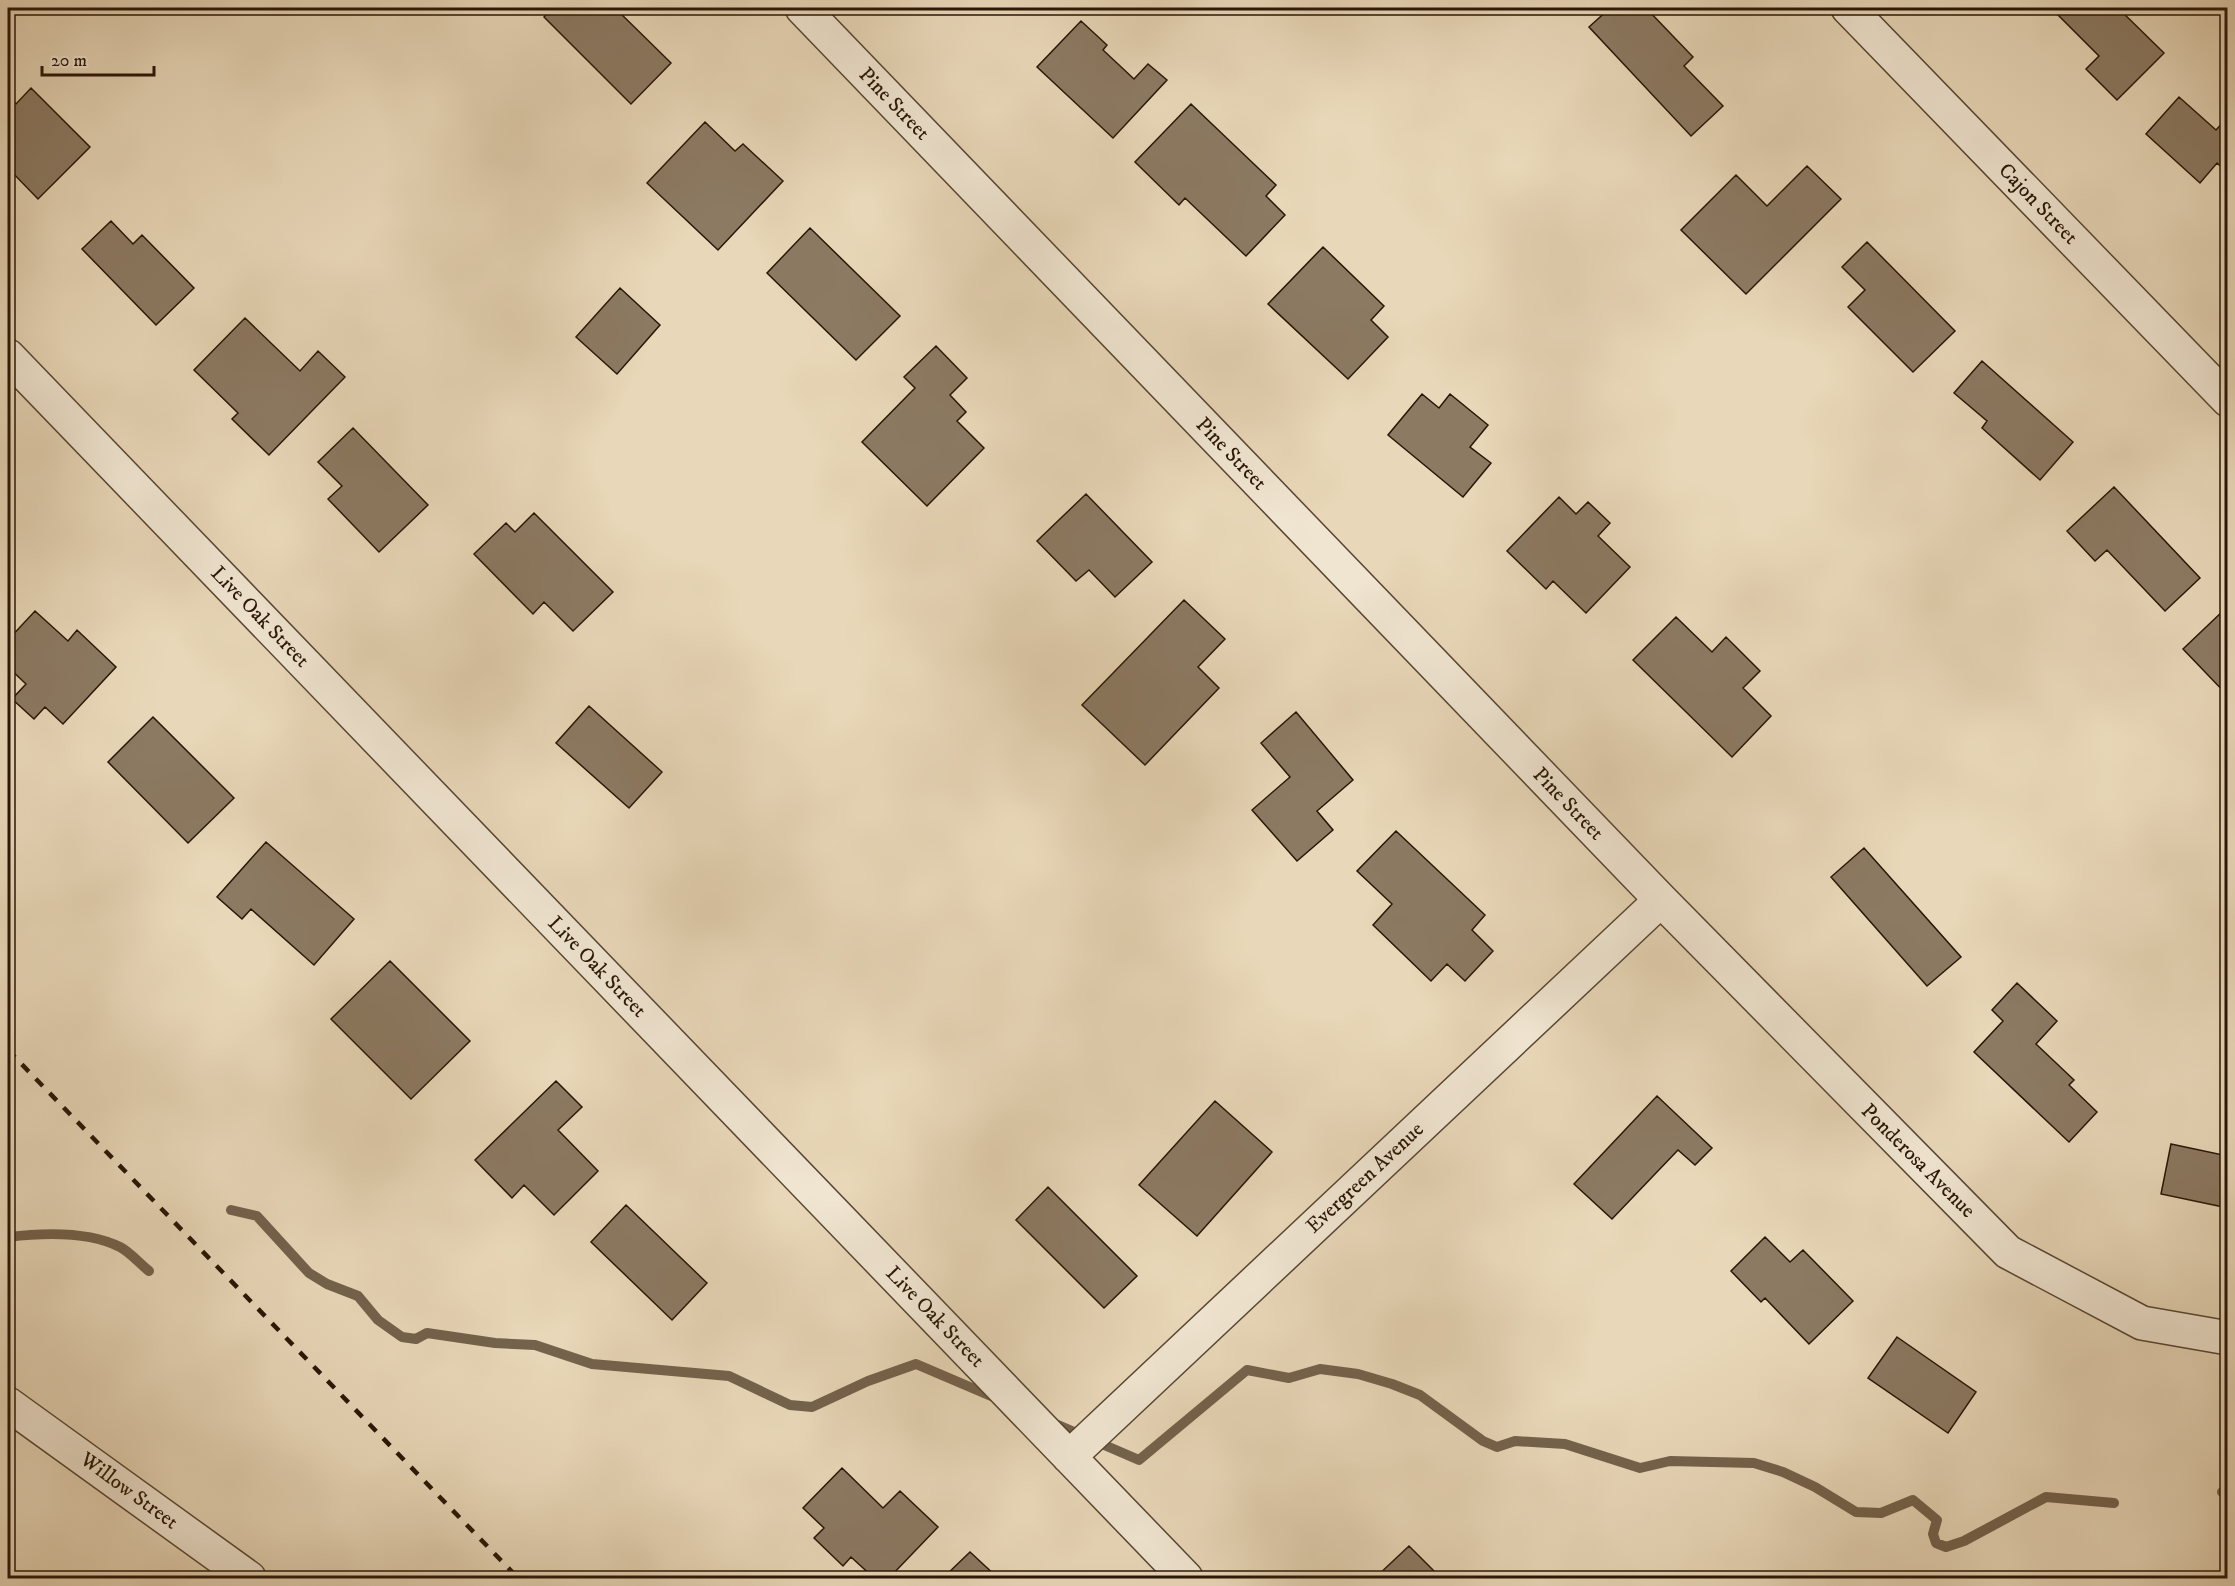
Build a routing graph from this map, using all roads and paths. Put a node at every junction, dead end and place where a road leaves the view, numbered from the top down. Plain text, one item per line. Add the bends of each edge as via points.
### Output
1 (802, 8) edge
2 (1848, 8) edge
3 (8, 356) edge
4 (2228, 400) edge
5 (1661, 900) junction
6 (2228, 1338) edge
7 (8, 1404) edge
8 (1069, 1457) junction
9 (249, 1578) edge
10 (1186, 1578) edge

1 - 5 street, Pine Street
2 - 4 street, Cajon Street
3 - 8 street, Live Oak Street
5 - 6 street, Ponderosa Avenue via 2008,1252 2142,1323
5 - 8 street, Evergreen Avenue
7 - 9 street, Willow Street
8 - 10 street, Live Oak Street

